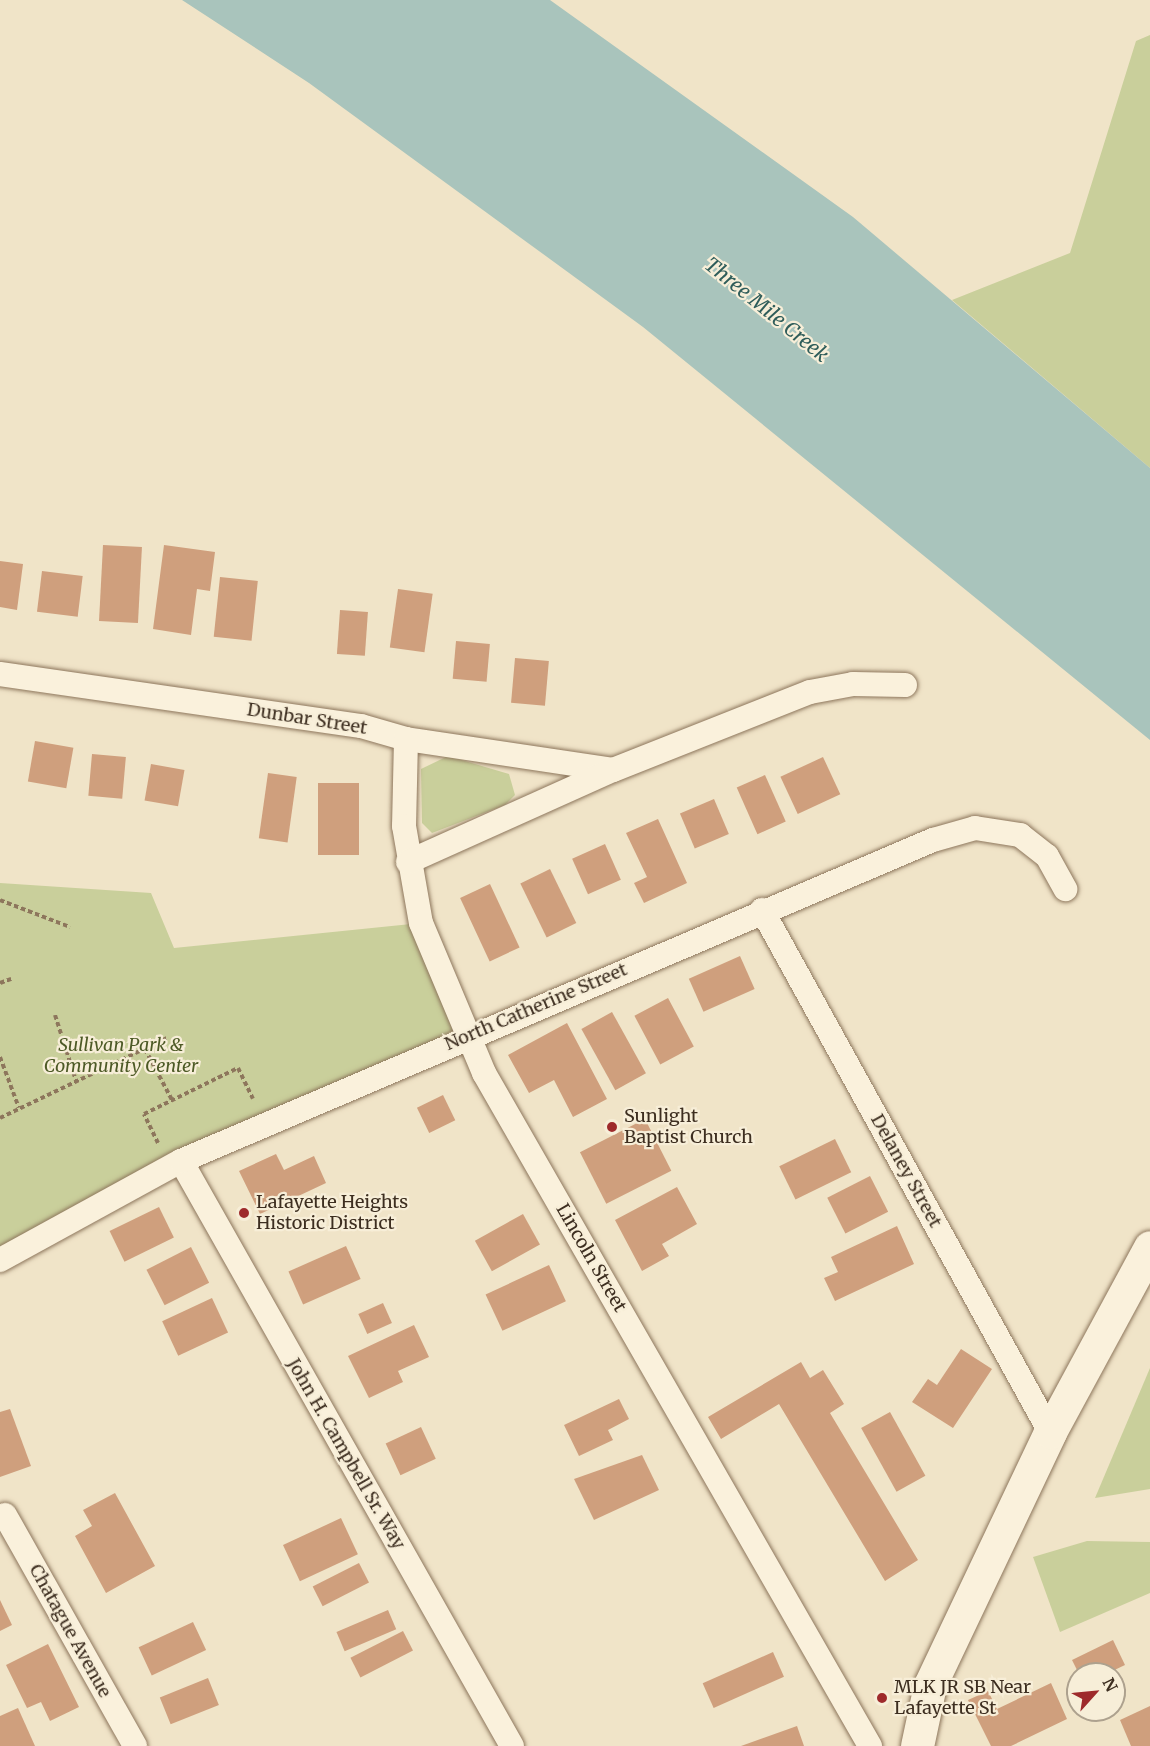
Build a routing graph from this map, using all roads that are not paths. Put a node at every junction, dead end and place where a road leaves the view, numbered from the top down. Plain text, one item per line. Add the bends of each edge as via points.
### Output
1 (0, 674) edge
2 (905, 685) dead end
3 (406, 739) junction
4 (613, 770) junction
5 (408, 862) junction
6 (1065, 889) dead end
7 (762, 910) junction
8 (472, 1035) junction
9 (181, 1161) junction
10 (1150, 1247) edge
11 (0, 1260) edge
12 (1050, 1432) junction
13 (5, 1515) dead end
14 (135, 1746) edge
15 (512, 1746) edge
16 (870, 1746) edge
17 (917, 1746) edge

1 - 3 street, Dunbar Street via 361,726
2 - 4 street via 853,684 810,692
3 - 4 street, Dunbar Street
3 - 5 street, Lincoln Street
4 - 5 street
5 - 8 street, Lincoln Street via 421,923
6 - 7 street, North Catherine Street via 1047,856 1020,835 975,828 933,840
7 - 8 street, North Catherine Street
7 - 12 street, Delaney Street
8 - 9 street, North Catherine Street
8 - 16 street, Lincoln Street via 484,1073
9 - 11 street, North Catherine Street
9 - 15 street, John H. Campbell Sr. Way
10 - 12 main road
12 - 17 main road via 930,1685
13 - 14 street, Chatague Avenue

